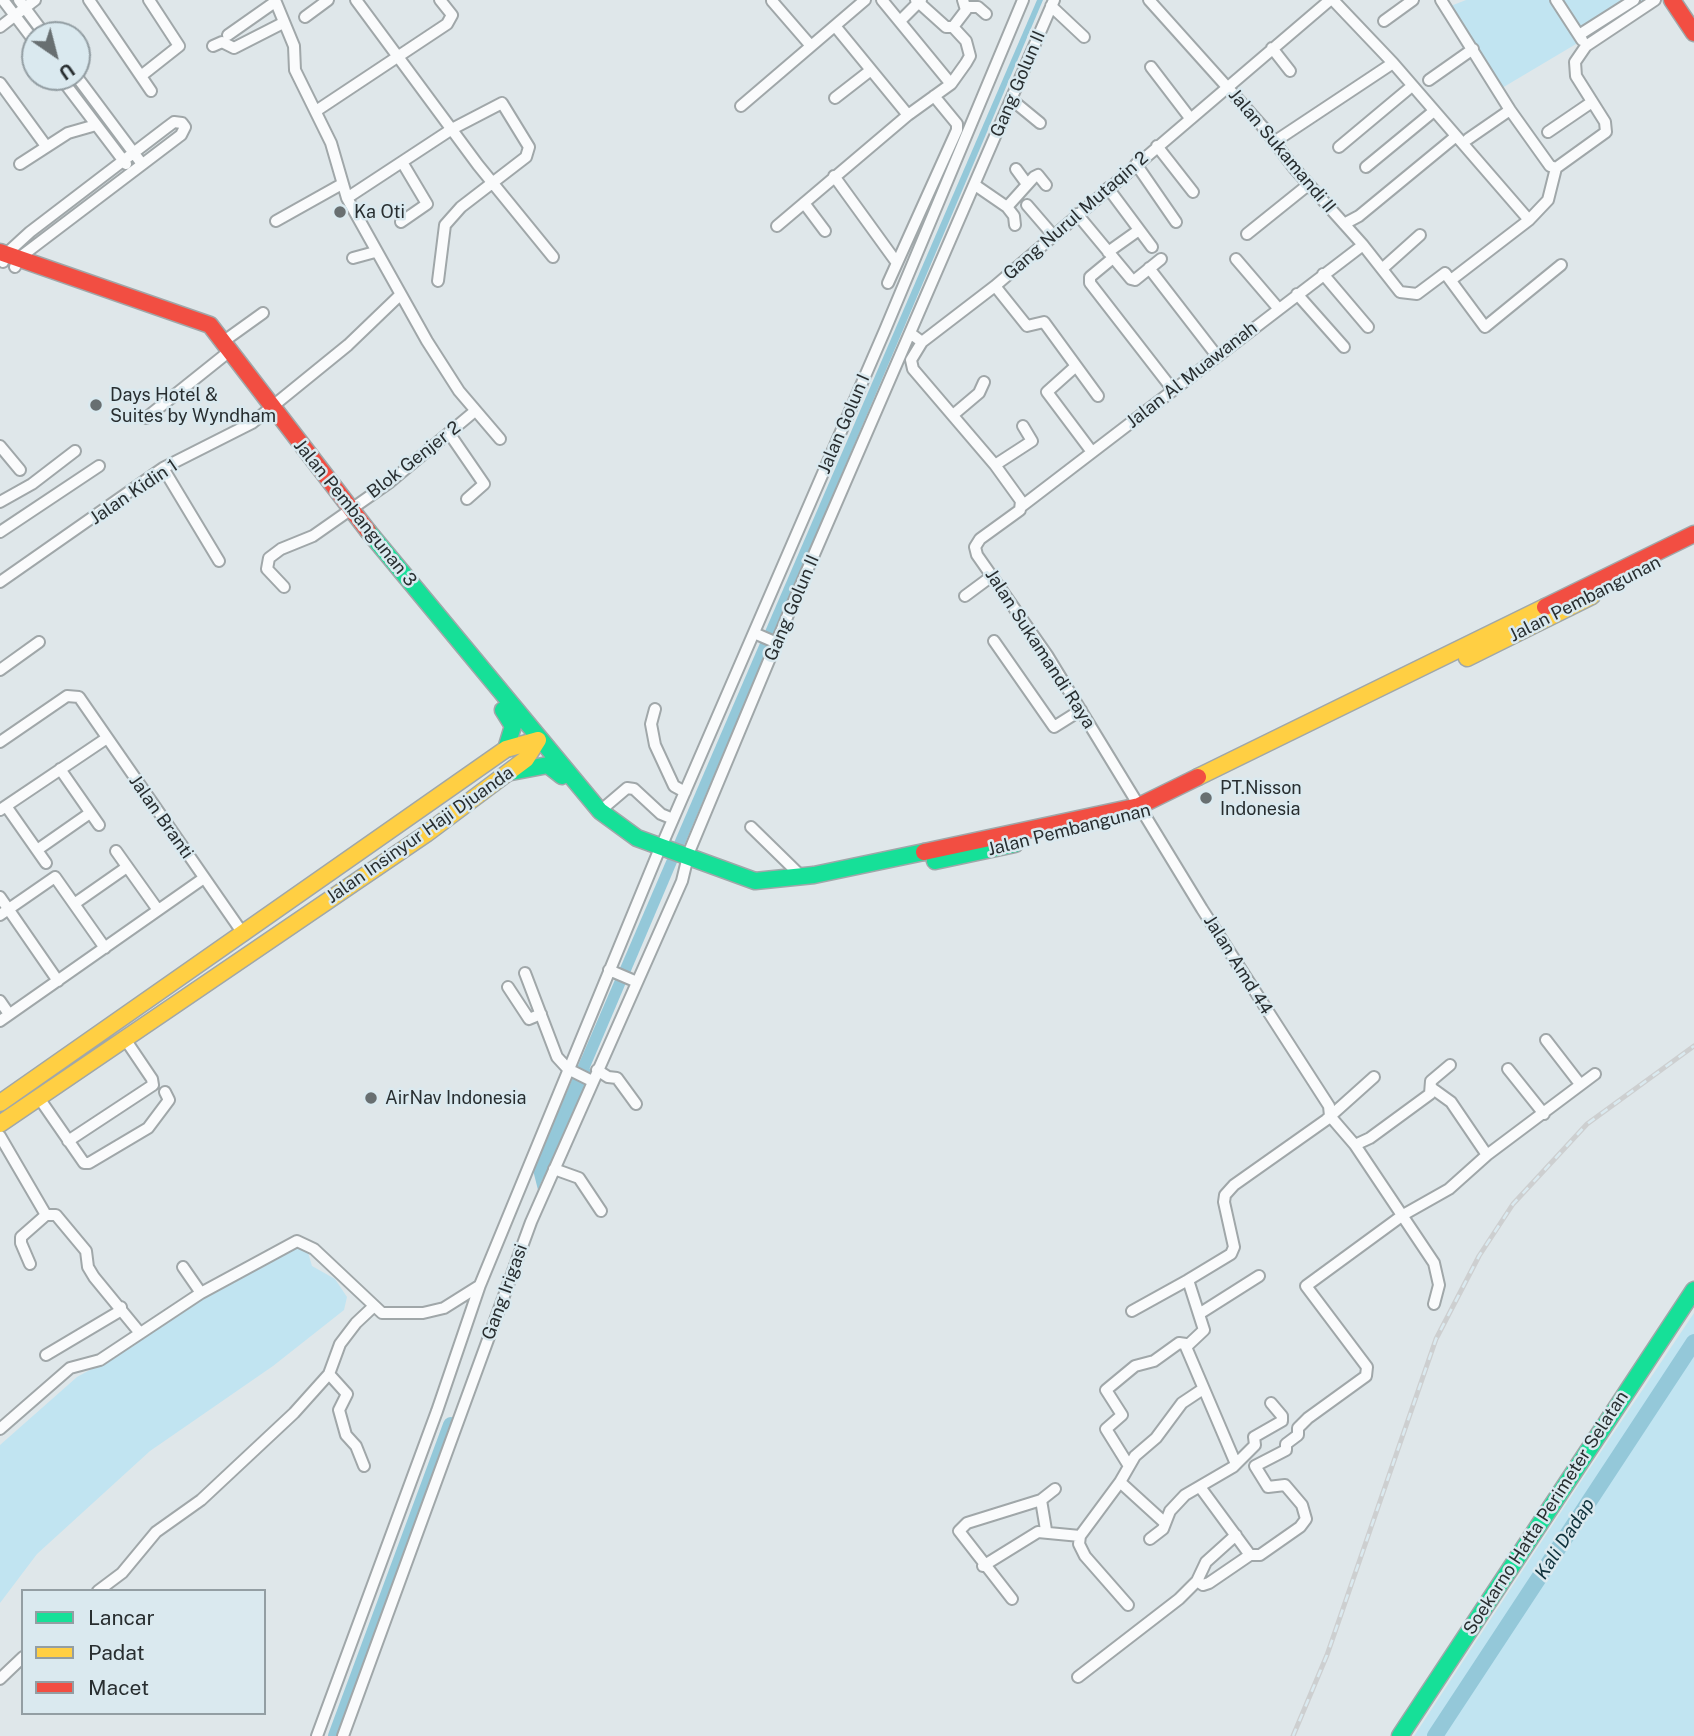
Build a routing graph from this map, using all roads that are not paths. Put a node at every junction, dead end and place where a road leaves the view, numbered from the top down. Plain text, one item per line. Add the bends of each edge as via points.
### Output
1 (4, 0) edge
2 (35, 0) edge
3 (89, 0) edge
4 (149, 0) edge
5 (328, 0) edge
6 (356, 0) edge
7 (440, 0) edge
8 (865, 0) edge
9 (882, 0) edge
10 (1023, 0) edge
11 (1149, 0) edge
12 (1331, 0) edge
13 (1441, 0) edge
14 (1556, 0) edge
15 (1634, 0) edge
16 (1655, 0) edge
17 (1672, 0) edge
18 (275, 1) edge
19 (772, 1) edge
20 (918, 1) edge
21 (1409, 1) edge
22 (965, 3) edge
23 (1053, 3) edge
24 (20, 8) edge
25 (986, 14) dead end
26 (305, 17) dead end
27 (32, 21) edge
28 (900, 21) junction
29 (1384, 21) dead end
30 (283, 23) junction
31 (835, 26) junction
32 (0, 27) edge
33 (953, 27) junction
34 (1694, 33) edge
35 (228, 34) dead end
36 (1579, 35) junction
37 (1084, 37) dead end
38 (213, 46) dead end
39 (811, 46) junction
40 (1586, 46) junction
41 (1272, 48) junction
42 (1473, 49) junction
43 (397, 54) junction
44 (1393, 63) junction
45 (1152, 67) dead end
46 (871, 70) junction
47 (1290, 71) dead end
48 (141, 76) junction
49 (1429, 80) dead end
50 (0, 83) edge
51 (951, 84) junction
52 (1227, 86) junction
53 (1412, 86) junction
54 (70, 91) edge
55 (88, 91) edge
56 (151, 91) dead end
57 (934, 96) junction
58 (835, 98) dead end
59 (1012, 100) junction
60 (1592, 102) junction
61 (741, 106) dead end
62 (1510, 110) junction
63 (316, 111) junction
64 (1434, 111) junction
65 (908, 115) junction
66 (1190, 118) junction
67 (1040, 123) dead end
68 (96, 125) junction
69 (453, 129) junction
70 (1548, 132) dead end
71 (1455, 137) junction
72 (1468, 139) dead end
73 (1274, 142) junction
74 (46, 146) junction
75 (1157, 146) junction
76 (1339, 147) dead end
77 (134, 152) junction
78 (123, 160) junction
79 (402, 162) junction
80 (20, 164) dead end
81 (142, 164) junction
82 (1136, 164) junction
83 (1366, 167) dead end
84 (1556, 168) junction
85 (1016, 169) dead end
86 (132, 172) junction
87 (834, 176) junction
88 (342, 184) junction
89 (1027, 184) junction
90 (493, 185) junction
91 (975, 185) junction
92 (1046, 185) dead end
93 (1308, 185) junction
94 (1108, 188) junction
95 (1193, 192) dead end
96 (347, 198) junction
97 (804, 204) junction
98 (1027, 205) dead end
99 (1007, 207) junction
100 (1077, 214) junction
101 (276, 220) dead end
102 (1529, 220) junction
103 (401, 222) dead end
104 (1177, 222) dead end
105 (1344, 224) junction
106 (1015, 225) dead end
107 (777, 226) dead end
108 (1139, 230) junction
109 (825, 231) dead end
110 (1052, 234) junction
111 (1247, 234) dead end
112 (1420, 235) dead end
113 (1363, 245) junction
114 (1152, 247) dead end
115 (375, 252) junction
116 (1111, 255) junction
117 (11, 256) edge
118 (553, 257) dead end
119 (353, 258) dead end
120 (1161, 259) dead end
121 (1236, 259) dead end
122 (897, 263) junction
123 (1561, 265) dead end
124 (1149, 268) junction
125 (1382, 269) junction
126 (1324, 274) junction
127 (1448, 277) junction
128 (438, 281) dead end
129 (888, 283) dead end
130 (995, 286) junction
131 (1297, 294) junction
132 (399, 296) junction
133 (1278, 308) junction
134 (263, 313) dead end
135 (1368, 327) dead end
136 (887, 331) junction
137 (907, 336) junction
138 (922, 342) junction
139 (1344, 347) dead end
140 (225, 348) junction
141 (1217, 356) junction
142 (898, 360) junction
143 (911, 360) junction
144 (1076, 366) junction
145 (984, 382) dead end
146 (1173, 390) junction
147 (1098, 396) dead end
148 (268, 408) junction
149 (475, 411) junction
150 (953, 415) junction
151 (146, 418) dead end
152 (1023, 426) dead end
153 (449, 433) junction
154 (500, 439) dead end
155 (0, 446) edge
156 (75, 451) dead end
157 (1092, 452) junction
158 (995, 465) junction
159 (99, 466) dead end
160 (163, 468) junction
161 (20, 470) dead end
162 (467, 499) dead end
163 (0, 502) edge
164 (1023, 506) junction
165 (348, 512) junction
166 (0, 532) edge
167 (1694, 534) edge
168 (1694, 545) edge
169 (219, 561) dead end
170 (992, 576) junction
171 (0, 582) edge
172 (284, 587) dead end
173 (965, 596) dead end
174 (757, 634) junction
175 (994, 641) dead end
176 (38, 642) dead end
177 (775, 642) junction
178 (0, 670) edge
179 (655, 709) dead end
180 (1081, 710) junction
181 (107, 738) junction
182 (538, 740) junction
183 (0, 742) edge
184 (506, 749) junction
185 (61, 769) junction
186 (511, 772) junction
187 (685, 792) junction
188 (3, 808) edge
189 (1142, 810) junction
190 (600, 811) junction
191 (90, 813) junction
192 (414, 816) junction
193 (673, 819) junction
194 (99, 825) dead end
195 (751, 827) dead end
196 (426, 834) junction
197 (37, 850) junction
198 (661, 850) junction
199 (116, 851) dead end
200 (687, 861) junction
201 (46, 863) dead end
202 (127, 867) junction
203 (204, 878) junction
204 (798, 878) junction
205 (0, 897) edge
206 (74, 904) junction
207 (158, 910) junction
208 (4, 912) edge
209 (244, 935) junction
210 (105, 948) junction
211 (613, 971) junction
212 (525, 972) dead end
213 (633, 980) junction
214 (58, 981) junction
215 (508, 987) dead end
216 (0, 1001) edge
217 (145, 1004) junction
218 (541, 1014) junction
219 (127, 1016) junction
220 (5, 1018) edge
221 (155, 1019) junction
222 (131, 1035) junction
223 (1546, 1040) dead end
224 (1450, 1065) dead end
225 (1508, 1069) dead end
226 (597, 1070) junction
227 (1595, 1074) dead end
228 (580, 1075) junction
229 (1374, 1077) dead end
230 (1580, 1084) junction
231 (1433, 1089) junction
232 (165, 1092) dead end
233 (39, 1098) junction
234 (0, 1103) edge
235 (636, 1104) dead end
236 (1544, 1114) junction
237 (1330, 1116) junction
238 (0, 1124) edge
239 (0, 1136) edge
240 (68, 1141) junction
241 (1355, 1145) junction
242 (1487, 1155) junction
243 (554, 1169) junction
244 (601, 1211) dead end
245 (46, 1215) junction
246 (1403, 1215) junction
247 (30, 1264) dead end
248 (183, 1267) dead end
249 (1259, 1276) dead end
250 (1188, 1280) junction
251 (480, 1285) junction
252 (1694, 1290) edge
253 (201, 1293) junction
254 (1434, 1304) dead end
255 (121, 1307) junction
256 (373, 1307) junction
257 (1132, 1311) dead end
258 (1199, 1314) junction
259 (140, 1333) junction
260 (1186, 1344) junction
261 (46, 1355) dead end
262 (329, 1374) junction
263 (1203, 1390) junction
264 (1271, 1402) dead end
265 (0, 1429) edge
266 (1236, 1464) junction
267 (364, 1466) dead end
268 (1129, 1466) junction
269 (1120, 1482) junction
270 (1200, 1487) junction
271 (1055, 1489) dead end
272 (1041, 1500) junction
273 (1165, 1524) junction
274 (1046, 1531) junction
275 (1236, 1535) junction
276 (1080, 1536) junction
277 (1150, 1539) dead end
278 (1250, 1555) junction
279 (983, 1566) junction
280 (1197, 1581) junction
281 (100, 1589) edge
282 (1012, 1599) dead end
283 (1128, 1605) dead end
284 (21, 1659) edge
285 (1078, 1676) dead end
286 (0, 1679) edge
287 (317, 1736) edge
288 (343, 1736) edge
289 (1399, 1736) edge

1 - 24 street
2 - 24 street
3 - 48 street
4 - 48 street via 179,46
5 - 26 street
6 - 43 street
7 - 43 street via 452,15 447,24
8 - 31 street
9 - 28 street
10 - 136 street, Jalan Golun I
11 - 52 street, Jalan Sukamandi II
12 - 41 street, Gang Nurul Mutaqin 2
12 - 44 street
13 - 42 street
14 - 36 street
15 - 36 street
16 - 40 street
17 - 34 main road
18 - 30 street
18 - 35 street
19 - 39 street
20 - 28 street
20 - 33 street via 946,27
21 - 29 street
22 - 25 street
22 - 33 street
23 - 37 street
23 - 59 street, Gang Golun II
24 - 27 street
24 - 32 street
28 - 51 street
30 - 38 street via 234,48 222,42
30 - 63 street via 294,46 295,69
31 - 39 street
31 - 46 street
33 - 51 street via 966,41 970,56
36 - 40 street
39 - 61 street
40 - 60 street via 1575,62 1576,76
41 - 47 street
41 - 52 street, Gang Nurul Mutaqin 2
42 - 49 street
42 - 62 street
43 - 63 street
43 - 69 street
44 - 53 street
44 - 73 street
45 - 66 street
46 - 58 street
46 - 65 street
48 - 56 street
50 - 74 street
51 - 57 street
52 - 66 street, Gang Nurul Mutaqin 2
52 - 73 street, Jalan Sukamandi II
53 - 64 street
53 - 76 street
54 - 68 street
55 - 77 street
57 - 65 street
57 - 122 street via 957,130
59 - 67 street
59 - 91 street, Gang Golun II
60 - 70 street
60 - 84 street via 1606,132
62 - 72 street
62 - 84 street
63 - 88 street
64 - 71 street
64 - 83 street
65 - 87 street
66 - 75 street, Gang Nurul Mutaqin 2
68 - 74 street
68 - 78 street
69 - 79 street
69 - 90 street
69 - 90 street via 502,103 529,147 526,157
71 - 102 street
71 - 105 street
73 - 93 street, Jalan Sukamandi II
74 - 80 street
75 - 82 street, Gang Nurul Mutaqin 2
75 - 95 street
77 - 78 street
77 - 81 street
77 - 81 street via 174,122 185,127
78 - 86 street
78 - 117 street
79 - 96 street
79 - 103 street via 427,204
81 - 86 street
82 - 94 street, Gang Nurul Mutaqin 2
82 - 104 street
84 - 102 street via 1548,200
85 - 89 street
86 - 117 street
87 - 97 street
87 - 122 street
88 - 96 street
88 - 101 street
89 - 92 street via 1038,175
89 - 99 street
90 - 118 street
90 - 128 street via 445,225
91 - 99 street
91 - 137 street, Gang Golun II
93 - 105 street, Jalan Sukamandi II
93 - 111 street
94 - 100 street, Gang Nurul Mutaqin 2
94 - 108 street
96 - 115 street
97 - 107 street
97 - 109 street
98 - 110 street
99 - 106 street
100 - 110 street, Gang Nurul Mutaqin 2
100 - 116 street
102 - 127 street
105 - 113 street, Jalan Sukamandi II
108 - 114 street
108 - 116 street
110 - 130 street, Gang Nurul Mutaqin 2
112 - 125 street
113 - 125 street, Jalan Sukamandi II
113 - 126 street, Jalan Al Muawanah
115 - 119 street
115 - 132 street
116 - 124 street via 1133,280
116 - 146 street via 1090,283
117 - 140 main road, Jalan Pembangunan 3 via 197,318 210,325
120 - 124 street
121 - 133 street
122 - 129 street
123 - 127 street via 1485,327
124 - 141 street
125 - 127 street, Jalan Sukamandi II via 1400,292 1417,294
126 - 131 street, Jalan Al Muawanah
126 - 135 street
130 - 138 street, Gang Nurul Mutaqin 2
130 - 144 street via 1027,326 1044,322
131 - 133 street, Jalan Al Muawanah
131 - 139 street
132 - 148 street, Jalan Kidin 1 via 348,345
132 - 149 street
133 - 141 street, Jalan Al Muawanah
134 - 140 street
136 - 137 street
136 - 174 street, Jalan Golun I
137 - 138 street
137 - 142 street, Gang Golun II
138 - 143 street
140 - 148 main road, Jalan Pembangunan 3
140 - 151 street
141 - 146 street, Jalan Al Muawanah
142 - 143 street
142 - 177 street, Gang Golun II
143 - 150 street via 913,369
144 - 147 street
144 - 157 street via 1047,391
145 - 150 street via 979,393
146 - 157 street, Jalan Al Muawanah
148 - 160 street, Jalan Kidin 1 via 234,433
148 - 165 main road, Jalan Pembangunan 3
149 - 153 street, Blok Genjer 2
149 - 154 street
150 - 158 street
152 - 158 street via 1032,441
153 - 162 street via 484,484
153 - 165 street, Blok Genjer 2
155 - 161 street
156 - 163 street
157 - 164 street, Jalan Al Muawanah
158 - 164 street
159 - 166 street
160 - 169 street
160 - 171 street, Jalan Kidin 1
164 - 170 street, Jalan Sukamandi Raya via 975,547
165 - 172 street, Blok Genjer 2 via 269,558 267,569
165 - 182 main road, Jalan Pembangunan 3
165 - 184 main road, Jalan Pembangunan 3 via 509,717 513,726
167 - 189 main road, Jalan Pembangunan
168 - 189 main road, Jalan Pembangunan
170 - 173 street
170 - 180 street, Jalan Sukamandi Raya
174 - 177 street
174 - 187 street, Jalan Golun I
175 - 180 street via 1054,727
176 - 178 street
177 - 200 street, Gang Golun II
179 - 187 street via 651,724 655,745 674,786
180 - 189 street, Jalan Sukamandi Raya
181 - 183 street, Jalan Branti via 79,697 67,696
181 - 185 street
181 - 203 street, Jalan Branti
182 - 184 main road, Jalan Insinyur Haji Djuanda
182 - 186 main road, Jalan Insinyur Haji Djuanda
182 - 190 main road, Jalan Pembangunan
184 - 192 main road, Jalan Insinyur Haji Djuanda
185 - 188 street
185 - 191 street
186 - 196 main road, Jalan Insinyur Haji Djuanda
186 - 198 main road, Jalan Pembangunan via 551,766 601,821 621,835
187 - 193 street, Jalan Golun I
188 - 197 street
189 - 200 main road, Jalan Pembangunan via 965,856 778,888 754,888
189 - 204 main road, Jalan Pembangunan
189 - 237 street, Jalan Amd 44 via 1329,1106
190 - 193 street via 627,788
190 - 198 main road, Jalan Pembangunan via 620,828
191 - 194 street
191 - 197 street
192 - 196 main road via 418,829
192 - 209 main road, Jalan Insinyur Haji Djuanda
193 - 198 street, Jalan Golun I
195 - 204 street
196 - 221 main road, Jalan Insinyur Haji Djuanda
197 - 201 street
198 - 200 main road, Jalan Pembangunan
198 - 211 street, Jalan Golun I
199 - 202 street
200 - 204 main road, Jalan Pembangunan via 755,880
200 - 213 street, Gang Irigasi
202 - 206 street
202 - 207 street
203 - 207 street
203 - 209 street, Jalan Branti
205 - 208 street
206 - 208 street via 55,877
206 - 210 street
207 - 210 street
208 - 214 street
209 - 217 main road, Jalan Insinyur Haji Djuanda
210 - 214 street
211 - 213 street
211 - 228 street, Jalan Golun I
212 - 218 street
213 - 226 street, Gang Irigasi
214 - 220 street
215 - 218 street via 529,1019
216 - 220 street
217 - 219 main road, Jalan Insinyur Haji Djuanda
217 - 221 main road
218 - 228 street via 557,1057
219 - 222 main road
219 - 234 main road, Jalan Insinyur Haji Djuanda
221 - 222 main road, Jalan Insinyur Haji Djuanda
222 - 233 main road, Jalan Insinyur Haji Djuanda
222 - 240 street via 153,1085
223 - 230 street
224 - 231 street via 1431,1081
225 - 236 street
226 - 228 street, Gang Irigasi
226 - 235 street via 617,1078
227 - 230 street
228 - 243 street, Gang Irigasi
228 - 251 street
229 - 237 street
230 - 236 street
231 - 241 street
231 - 242 street via 1451,1102
232 - 240 street via 169,1100 148,1128 89,1163 84,1163
233 - 238 main road, Jalan Insinyur Haji Djuanda
233 - 240 street
236 - 242 street
237 - 241 street, Jalan Amd 44
237 - 250 street via 1225,1195 1234,1247 1231,1254
239 - 245 street
241 - 246 street, Jalan Amd 44
242 - 246 street via 1449,1189
243 - 244 street via 579,1178
243 - 288 street, Gang Irigasi via 504,1292
245 - 247 street via 21,1237
245 - 255 street via 56,1215 86,1251 94,1278
246 - 254 street, Jalan Amd 44 via 1438,1275
246 - 278 street via 1306,1286 1367,1372 1308,1418 1286,1450 1255,1466 1271,1489 1289,1488 1306,1519 1260,1555
248 - 253 street
249 - 258 street
250 - 257 street
250 - 258 street
251 - 256 street via 461,1300 423,1313 394,1315
251 - 287 street
252 - 289 main road, Soekarno Hatta Perimeter Selatan
253 - 256 street via 298,1241 314,1249
253 - 259 street
255 - 259 street
255 - 261 street
256 - 262 street via 340,1344
258 - 260 street via 1204,1330
259 - 265 street via 100,1360 70,1368
260 - 263 street
260 - 268 street via 1179,1343 1154,1361 1135,1366 1107,1388 1122,1415 1106,1429
262 - 267 street via 347,1394 339,1410 346,1435
262 - 281 street via 229,1474 156,1532 122,1573
263 - 266 street
263 - 268 street via 1182,1404
264 - 266 street via 1282,1422 1254,1437 1254,1446
266 - 270 street
268 - 269 street
269 - 273 street
269 - 276 street
270 - 273 street via 1185,1495
270 - 275 street
271 - 272 street
272 - 274 street
272 - 279 street via 962,1526 960,1535
273 - 277 street
274 - 276 street
274 - 279 street via 1029,1536
275 - 278 street
275 - 280 street via 1206,1562
276 - 283 street via 1085,1556
278 - 280 street via 1209,1583
279 - 282 street
280 - 285 street via 1179,1600
284 - 286 street

